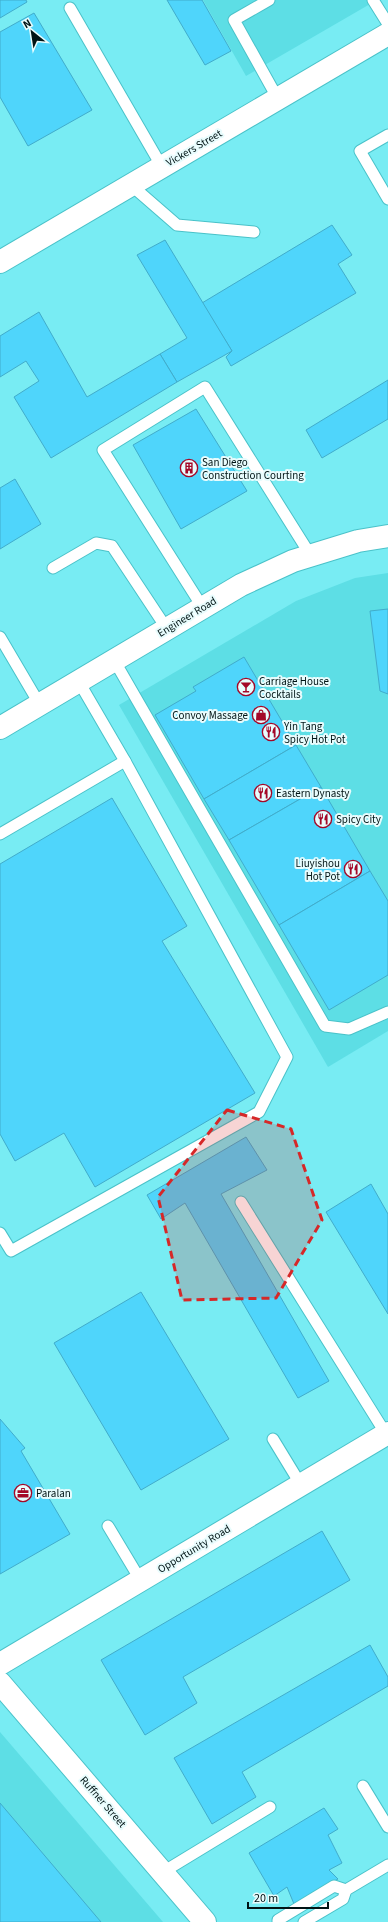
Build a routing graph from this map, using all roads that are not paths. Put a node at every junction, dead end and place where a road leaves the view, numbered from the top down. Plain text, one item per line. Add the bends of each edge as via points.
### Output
1 (269, 0) edge
2 (373, 0) edge
3 (70, 8) dead end
4 (388, 24) edge
5 (388, 34) edge
6 (278, 99) junction
7 (388, 135) edge
8 (162, 167) junction
9 (131, 185) junction
10 (388, 199) edge
11 (254, 232) dead end
12 (0, 262) edge
13 (388, 536) edge
14 (311, 556) junction
15 (53, 568) dead end
16 (203, 608) junction
17 (167, 629) junction
18 (1, 640) edge
19 (114, 660) junction
20 (79, 682) junction
21 (40, 705) junction
22 (0, 728) edge
23 (125, 761) junction
24 (0, 834) edge
25 (388, 1012) edge
26 (241, 1202) dead end
27 (0, 1233) edge
28 (387, 1434) edge
29 (273, 1439) dead end
30 (302, 1485) junction
31 (108, 1526) dead end
32 (141, 1581) junction
33 (0, 1664) edge
34 (0, 1683) edge
35 (363, 1786) dead end
36 (270, 1807) dead end
37 (388, 1827) edge
38 (388, 1865) edge
39 (163, 1872) junction
40 (346, 1890) junction
41 (205, 1922) edge
42 (278, 1922) edge
43 (304, 1922) edge

1 - 6 lane via 234,20
2 - 4 lane
3 - 8 lane
5 - 6 street, Vickers Street
6 - 8 street, Vickers Street
7 - 10 lane via 360,151
8 - 9 street, Vickers Street
9 - 11 lane via 177,225
9 - 12 street, Vickers Street
13 - 14 street, Engineer Road via 358,541
14 - 16 street, Engineer Road via 293,561 247,582
14 - 16 lane via 205,386 103,450
15 - 17 lane via 96,543 112,546
16 - 17 street, Engineer Road
17 - 19 street, Engineer Road
18 - 21 lane
19 - 20 street, Engineer Road
19 - 25 lane via 325,1026 349,1028
20 - 21 street, Engineer Road
20 - 23 lane
21 - 22 street, Engineer Road
23 - 24 lane
23 - 27 lane via 288,1057 259,1112 11,1251
26 - 28 lane
28 - 30 street, Opportunity Road
29 - 30 lane
30 - 32 street, Opportunity Road
31 - 32 lane
32 - 33 street, Opportunity Road
34 - 39 street, Ruffner Street
35 - 37 lane
36 - 39 lane
38 - 40 lane
39 - 41 street, Ruffner Street
40 - 42 lane via 334,1886
40 - 43 lane via 343,1898

